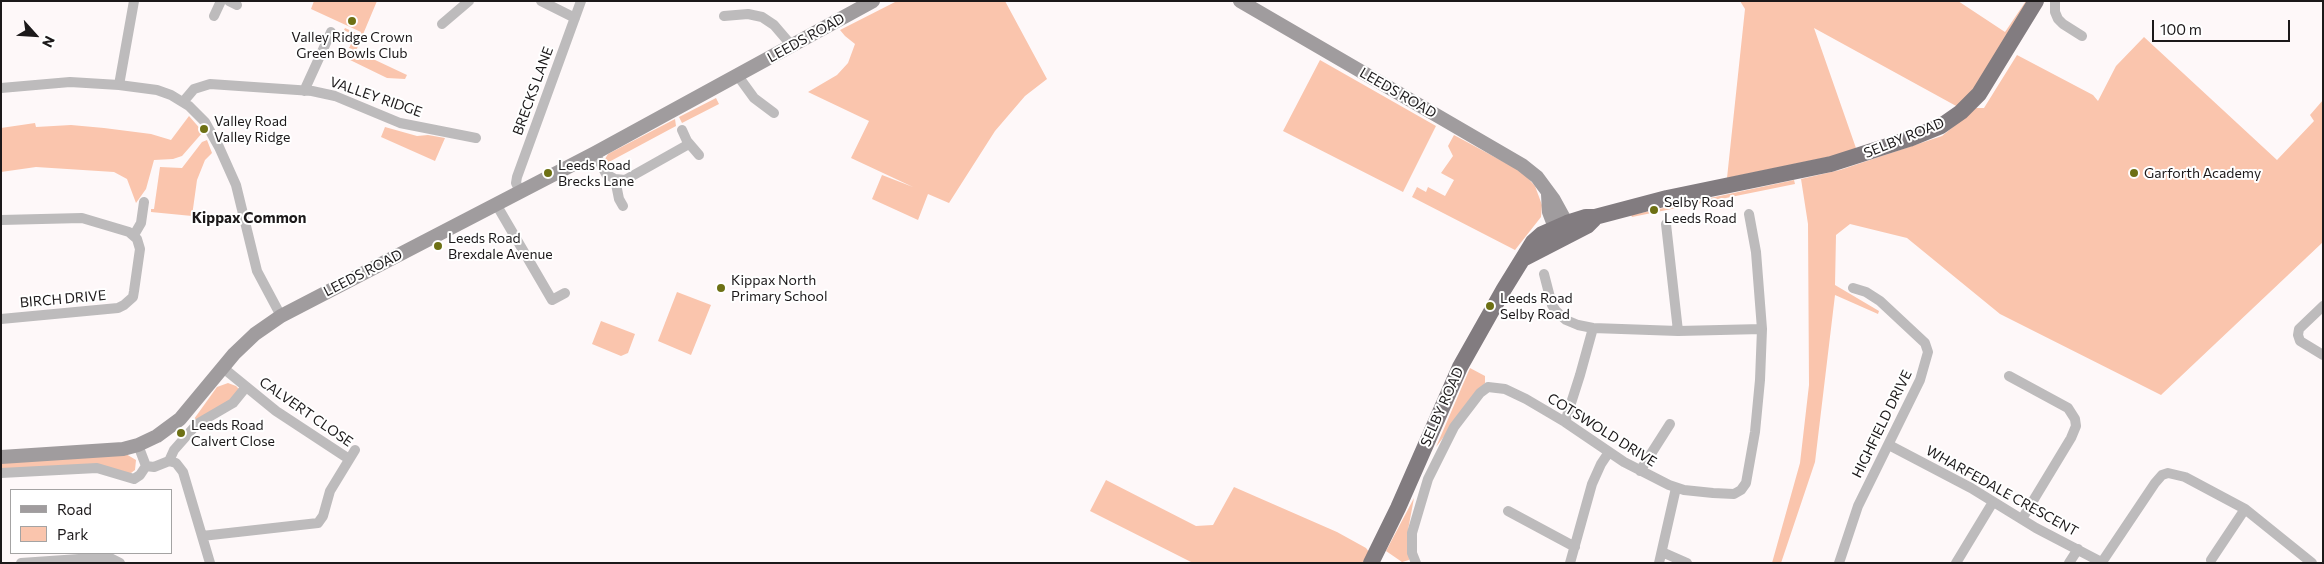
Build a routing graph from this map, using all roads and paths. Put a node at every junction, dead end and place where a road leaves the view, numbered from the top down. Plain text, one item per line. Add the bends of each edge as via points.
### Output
1 (134, 1) edge
2 (221, 1) edge
3 (469, 1) edge
4 (540, 1) edge
5 (581, 1) edge
6 (873, 1) edge
7 (1240, 1) edge
8 (2036, 1) edge
9 (2055, 1) edge
10 (214, 16) dead end
11 (724, 16) dead end
12 (575, 18) junction
13 (442, 24) dead end
14 (331, 32) dead end
15 (2082, 36) dead end
16 (792, 46) junction
17 (738, 76) junction
18 (119, 84) junction
19 (1, 88) edge
20 (304, 91) junction
21 (184, 102) junction
22 (774, 113) dead end
23 (682, 130) dead end
24 (476, 138) dead end
25 (689, 144) junction
26 (595, 153) junction
27 (699, 155) dead end
28 (615, 179) junction
29 (520, 191) junction
30 (144, 202) dead end
31 (496, 204) junction
32 (623, 206) dead end
33 (1749, 214) dead end
34 (1, 220) edge
35 (1666, 224) dead end
36 (1564, 231) junction
37 (134, 235) junction
38 (1544, 274) dead end
39 (1853, 288) dead end
40 (565, 293) dead end
41 (2323, 306) edge
42 (281, 316) junction
43 (1, 319) edge
44 (1593, 328) junction
45 (1762, 329) junction
46 (1678, 331) junction
47 (2323, 355) edge
48 (222, 367) junction
49 (2009, 376) dead end
50 (246, 387) junction
51 (1565, 422) junction
52 (1670, 424) dead end
53 (138, 445) junction
54 (1888, 445) junction
55 (1609, 452) junction
56 (1, 457) edge
57 (169, 461) junction
58 (146, 466) junction
59 (1640, 471) junction
60 (1, 473) edge
61 (1676, 488) junction
62 (1993, 502) junction
63 (2245, 509) junction
64 (1508, 511) dead end
65 (2022, 519) junction
66 (202, 536) junction
67 (1575, 547) junction
68 (2078, 549) junction
69 (1660, 558) edge
70 (2211, 560) dead end
71 (41, 562) edge
72 (2102, 562) edge
73 (21, 563) edge
74 (120, 563) edge
75 (210, 563) edge
76 (1371, 563) edge
77 (1416, 563) edge
78 (1570, 563) edge
79 (1687, 563) edge
80 (1838, 563) edge
81 (1956, 563) edge
82 (2069, 563) edge
83 (2312, 563) edge

1 - 18 street
2 - 10 street
3 - 13 street
4 - 12 street
5 - 12 street, BRECKS LANE
6 - 16 main road, LEEDS ROAD
7 - 36 main road, LEEDS ROAD via 1518,162 1537,177 1548,194 1548,208
8 - 36 highway, SELBY ROAD via 1979,94 1943,125 1909,140 1831,164 1667,198 1595,217 1587,226
9 - 15 street via 2058,19
11 - 16 street via 748,14 762,17 774,25
12 - 29 street, BRECKS LANE via 517,177
14 - 20 street
16 - 17 main road, LEEDS ROAD
17 - 22 street via 754,98
17 - 26 main road, LEEDS ROAD
18 - 19 street via 70,82
18 - 21 street via 157,90
20 - 21 street, VALLEY RIDGE via 210,84 194,89
20 - 24 street, VALLEY RIDGE via 335,96 408,125
21 - 42 street via 205,122 220,147 236,185 257,270
23 - 25 street
25 - 27 street
25 - 28 street via 625,180
26 - 28 street via 606,174
26 - 29 main road, LEEDS ROAD
28 - 32 street
29 - 31 main road, LEEDS ROAD
30 - 37 street via 141,223
31 - 40 street via 552,300
31 - 42 main road, LEEDS ROAD
33 - 45 street, COTSWOLD DRIVE
34 - 37 street via 73,217
35 - 46 street
36 - 76 highway, SELBY ROAD via 1538,238 1504,289 1460,367
37 - 43 street, BIRCH DRIVE via 140,249 134,291 124,306
38 - 44 street via 1556,311 1572,323
39 - 54 street, HIGHFIELD DRIVE via 1875,298 1922,340 1928,352 1920,380
41 - 47 street via 2298,332 2300,340
42 - 48 main road, LEEDS ROAD via 255,334
44 - 46 street
44 - 51 street
45 - 46 street
45 - 61 street, COTSWOLD DRIVE via 1755,432 1744,487 1734,494
48 - 50 street, CALVERT CLOSE
48 - 53 main road, LEEDS ROAD via 180,419
49 - 65 street via 2068,408 2076,426
50 - 57 street, CALVERT CLOSE via 233,403 197,424 174,450
50 - 66 street, CALVERT CLOSE via 276,411 352,454 330,490 318,524
51 - 55 street, COTSWOLD DRIVE
51 - 77 street, COTSWOLD DRIVE via 1512,392 1493,386 1484,389 1454,427 1428,480 1412,533 1412,553
52 - 59 street
53 - 56 main road, LEEDS ROAD via 88,452
53 - 58 street
54 - 62 street, WHARFEDALE CRESCENT
54 - 80 street, HIGHFIELD DRIVE via 1856,512
55 - 59 street, COTSWOLD DRIVE
55 - 67 street via 1592,484
57 - 58 street via 154,467
57 - 66 street via 180,467 186,477
58 - 60 street via 134,479 97,468
59 - 61 street, COTSWOLD DRIVE
61 - 69 street
62 - 65 street, WHARFEDALE CRESCENT
62 - 81 street
63 - 70 street
63 - 72 street via 2185,477 2168,473 2162,475
63 - 83 street
64 - 67 street
65 - 68 street, WHARFEDALE CRESCENT
66 - 75 street
67 - 78 street
68 - 72 street, WHARFEDALE CRESCENT
68 - 82 street
69 - 79 street
71 - 73 street
71 - 74 street via 108,557

